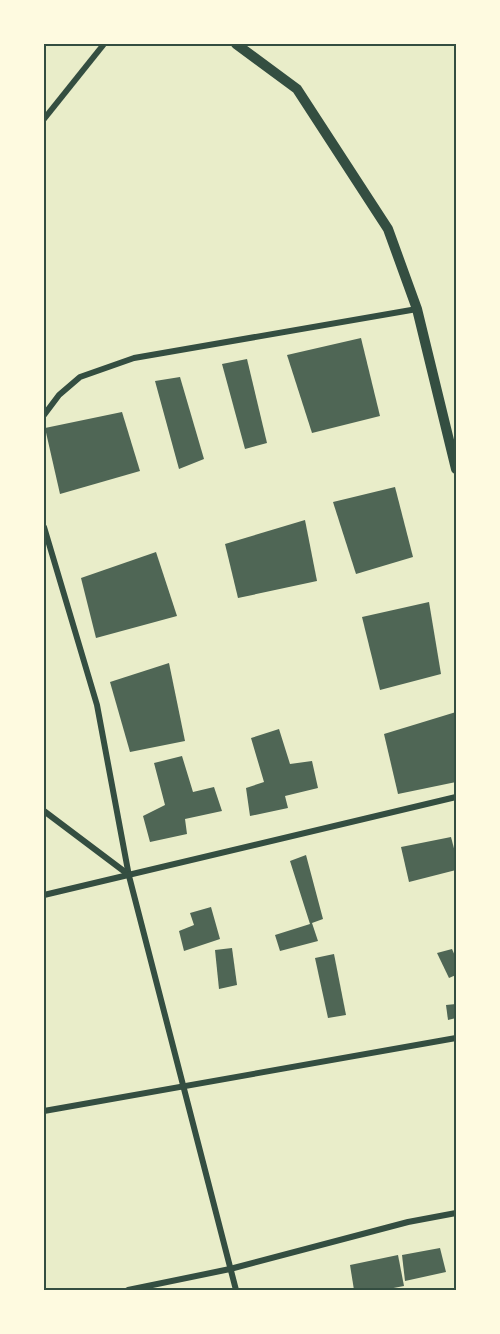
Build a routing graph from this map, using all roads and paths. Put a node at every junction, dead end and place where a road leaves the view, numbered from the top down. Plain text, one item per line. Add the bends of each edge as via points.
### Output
1 (104, 44) edge
2 (236, 44) edge
3 (44, 118) edge
4 (417, 309) junction
5 (44, 415) edge
6 (456, 469) edge
7 (44, 527) edge
8 (456, 797) edge
9 (44, 811) edge
10 (129, 876) junction
11 (44, 895) edge
12 (456, 1038) edge
13 (183, 1087) junction
14 (44, 1111) edge
15 (456, 1213) edge
16 (230, 1269) junction
17 (128, 1290) edge
18 (236, 1290) edge

1 - 3 street
2 - 4 street via 297,88 388,229
4 - 5 street via 134,358 80,377
4 - 6 street
7 - 10 street via 98,705
8 - 10 street
9 - 10 street
10 - 11 street
10 - 13 street
12 - 13 street
13 - 14 street
13 - 16 street
15 - 16 street
16 - 17 street
16 - 18 street

